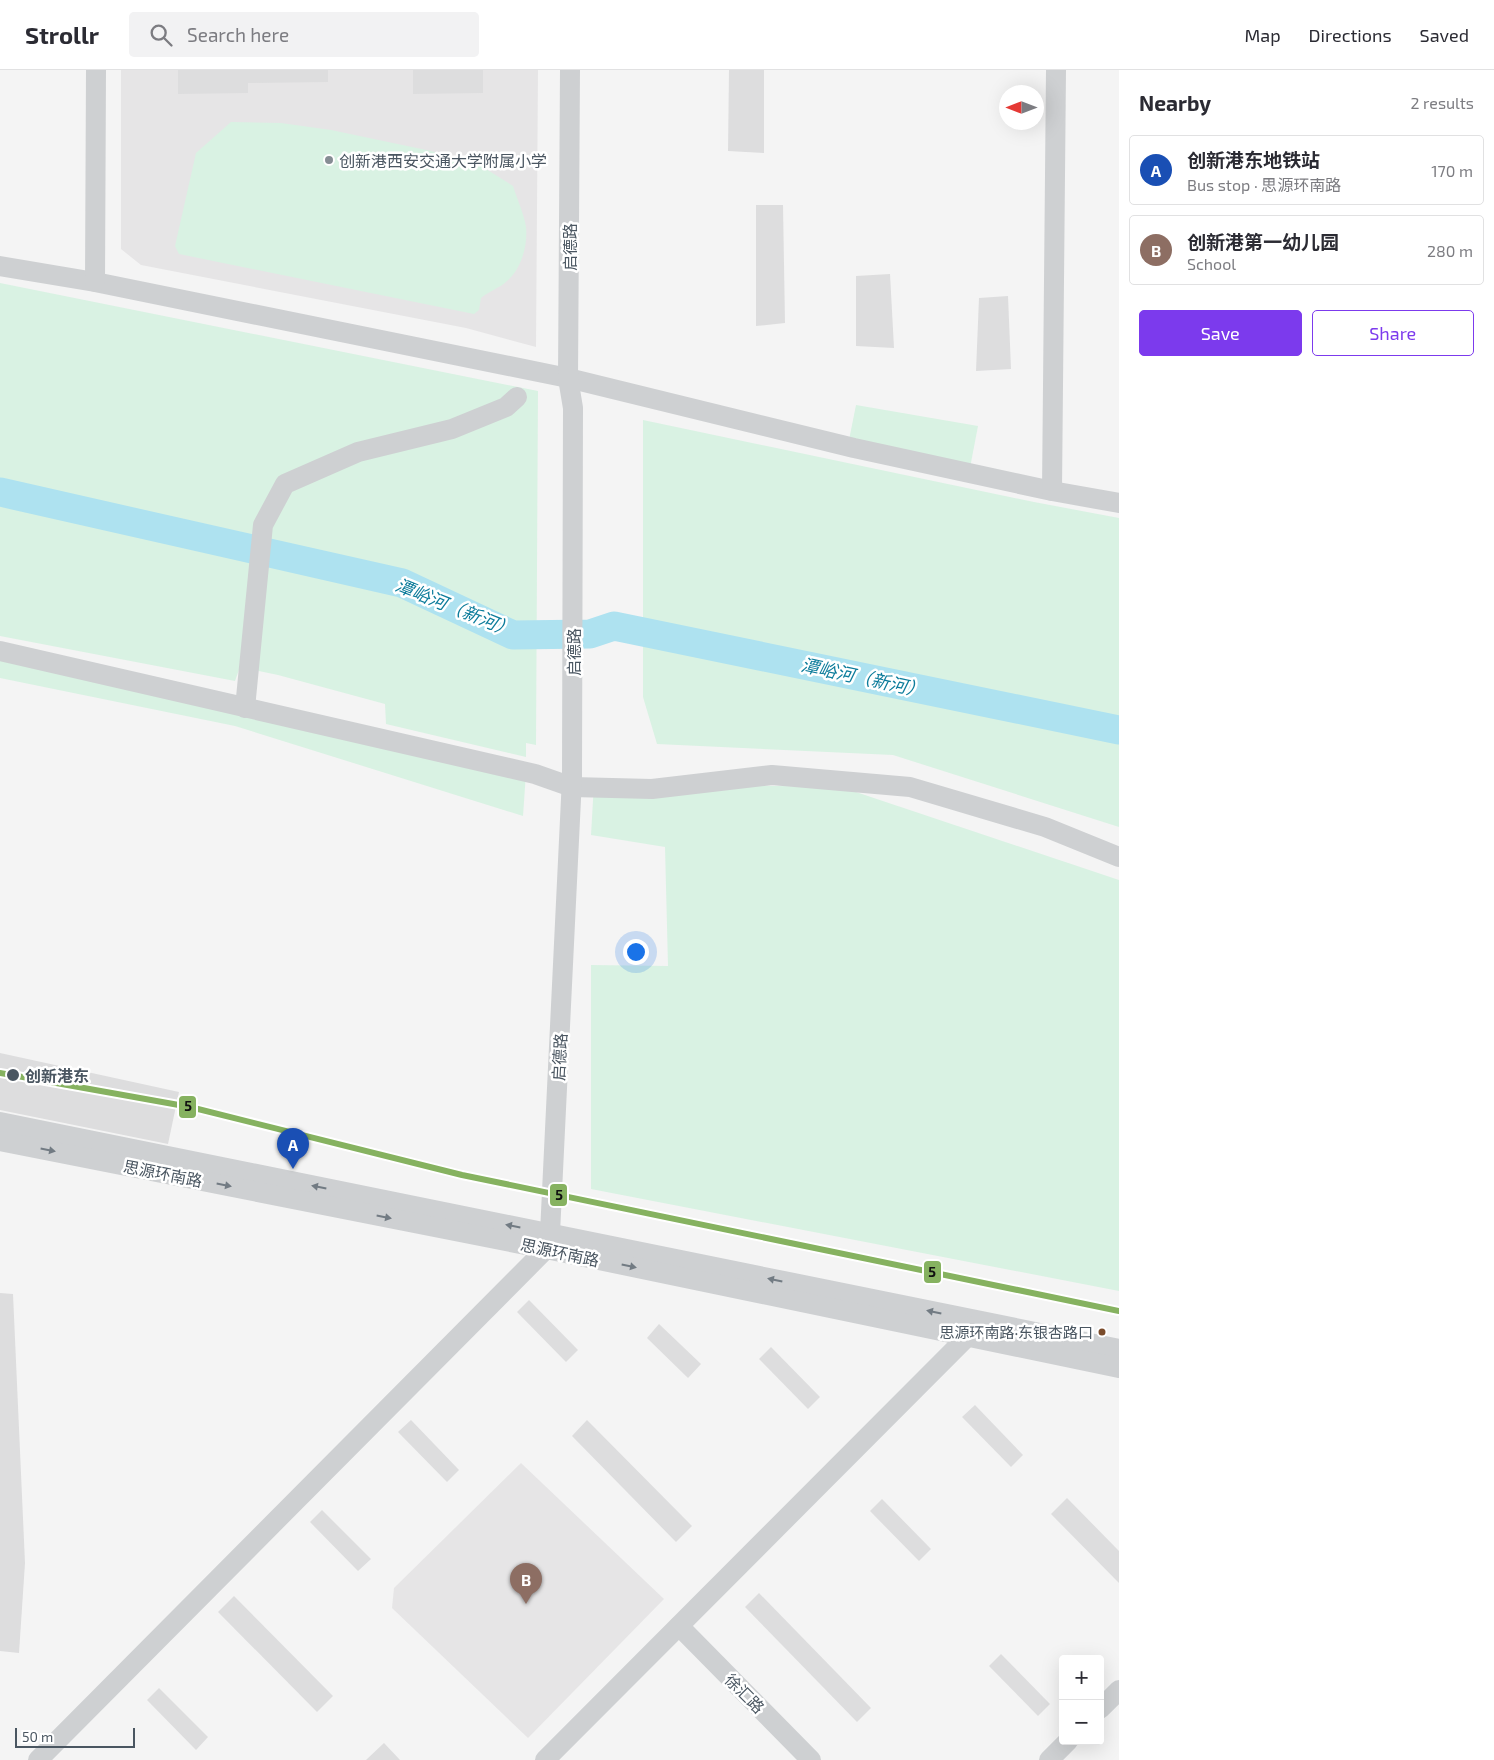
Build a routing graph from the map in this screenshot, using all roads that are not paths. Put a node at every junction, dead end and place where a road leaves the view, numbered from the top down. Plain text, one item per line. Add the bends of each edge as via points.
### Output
1 (96, 70) edge
2 (570, 70) edge
3 (1056, 70) edge
4 (0, 266) edge
5 (95, 282) junction
6 (568, 378) junction
7 (517, 397) dead end
8 (1052, 491) junction
9 (1119, 503) edge
10 (0, 651) edge
11 (245, 708) junction
12 (572, 782) junction
13 (1119, 857) edge
14 (0, 1122) edge
15 (0, 1140) edge
16 (548, 1241) junction
17 (969, 1328) junction
18 (1119, 1349) edge
19 (1119, 1368) edge
20 (679, 1626) junction
21 (1119, 1690) edge
22 (1104, 1705) edge
23 (1064, 1745) edge
24 (38, 1760) edge
25 (545, 1760) edge
26 (811, 1760) edge
27 (1049, 1760) edge

1 - 5 street
2 - 6 street, 启德路
3 - 8 street
4 - 5 street
5 - 6 street
6 - 8 street via 854,448
6 - 12 street, 启德路 via 573,408
7 - 11 street via 506,407 452,429 358,452 285,484 263,525
8 - 9 street
10 - 11 street
11 - 12 street
12 - 13 street via 652,789 772,775 910,787 1045,827
12 - 16 street, 启德路
16 -> 14 street, 思源环南路
15 -> 16 street, 思源环南路
16 - 17 street, 思源环南路
16 - 24 street
17 - 18 street, 思源环南路
17 - 19 street, 思源环南路
17 - 20 street
20 - 25 street
20 - 26 street, 徐汇路
21 - 22 street
23 - 27 street

